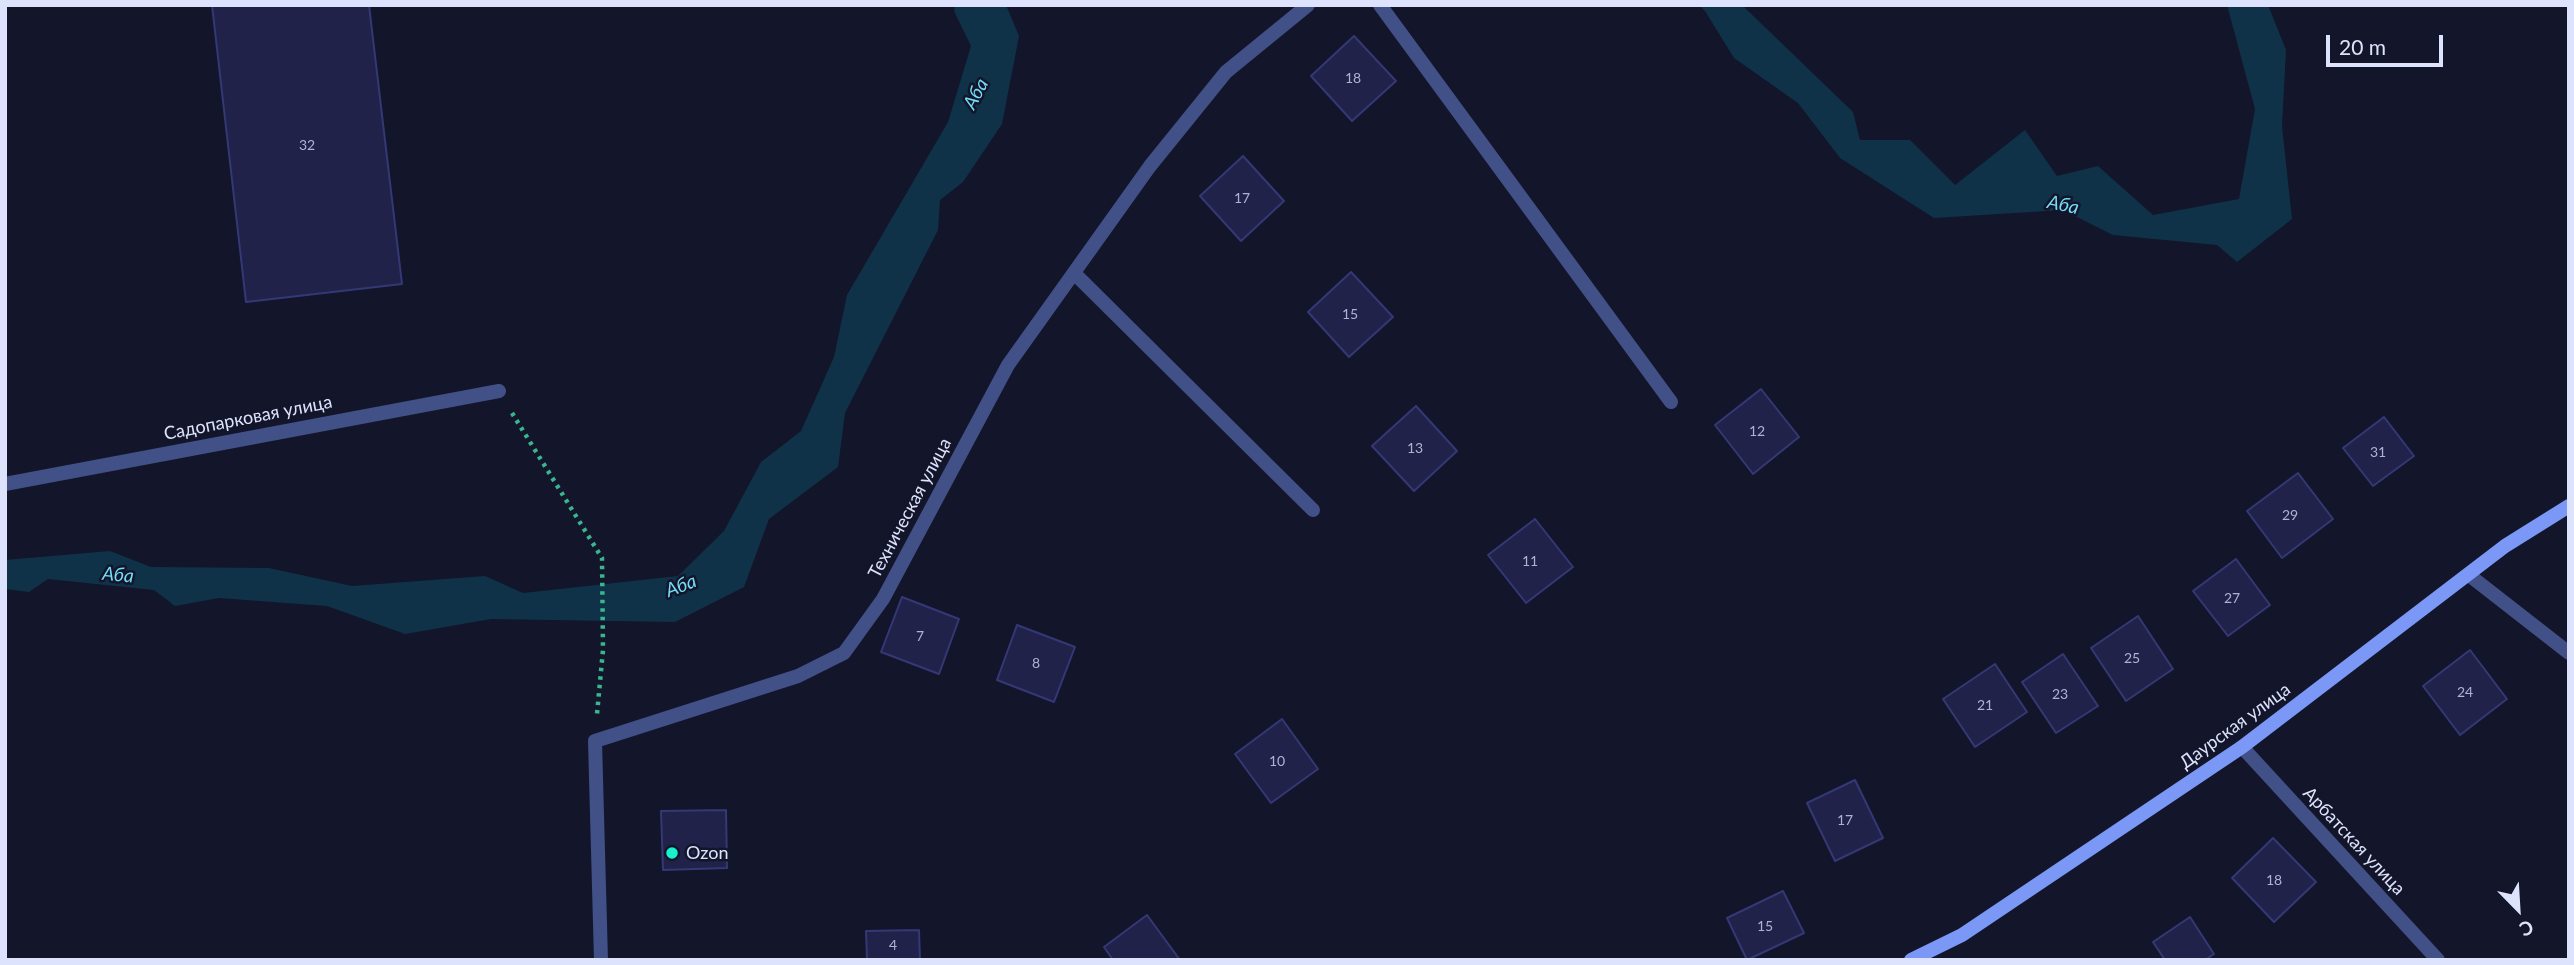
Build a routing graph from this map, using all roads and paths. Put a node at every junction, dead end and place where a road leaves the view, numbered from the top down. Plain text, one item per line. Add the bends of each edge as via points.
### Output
1 (1308, 5) edge
2 (1380, 5) edge
3 (1074, 273) junction
4 (499, 391) joint
5 (1671, 402) dead end
6 (5, 484) edge
7 (2569, 506) edge
8 (1312, 510) dead end
9 (2469, 575) junction
10 (2569, 653) edge
11 (595, 741) junction
12 (2242, 747) junction
13 (601, 960) edge
14 (1911, 960) edge
15 (2438, 960) edge

1 - 3 street, Техническая улица via 1226,72 1150,166
2 - 5 street
3 - 8 street
3 - 11 street, Техническая улица via 1008,365 883,599 844,653 798,676
4 - 6 street, Садопарковая улица
4 - 11 path via 602,558 603,650
7 - 9 street, Даурская улица
9 - 10 street
9 - 12 street, Даурская улица
11 - 13 street
12 - 14 street, Даурская улица via 1962,935
12 - 15 street, Арбатская улица

